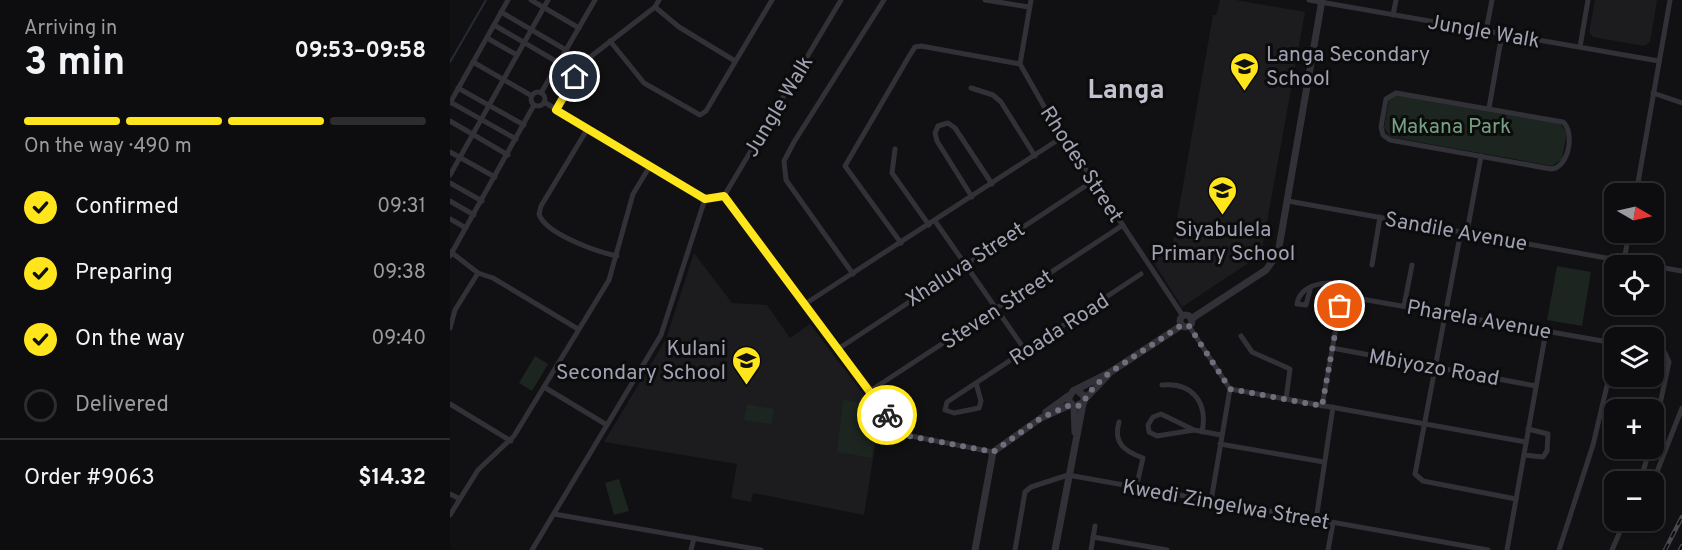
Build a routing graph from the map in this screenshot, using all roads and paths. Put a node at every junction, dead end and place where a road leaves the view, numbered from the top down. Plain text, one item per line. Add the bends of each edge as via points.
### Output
1 (508, 0) edge
2 (531, 0) edge
3 (548, 0) edge
4 (595, 0) edge
5 (659, 0) edge
6 (762, 0) edge
7 (841, 0) edge
8 (884, 0) edge
9 (985, 0) edge
10 (1030, 0) edge
11 (1310, 0) edge
12 (1396, 0) edge
13 (1492, 0) edge
14 (1588, 0) edge
15 (1670, 0) edge
16 (1322, 1) edge
17 (771, 2) edge
18 (655, 7) junction
19 (544, 8) junction
20 (1029, 8) junction
21 (501, 12) junction
22 (1393, 15) junction
23 (494, 26) junction
24 (579, 28) junction
25 (531, 30) junction
26 (1486, 31) junction
27 (1502, 34) junction
28 (487, 38) junction
29 (610, 41) junction
30 (524, 43) junction
31 (1580, 47) junction
32 (566, 50) junction
33 (517, 55) junction
34 (735, 61) junction
35 (1659, 61) junction
36 (473, 62) junction
37 (559, 63) junction
38 (1020, 64) junction
39 (503, 80) junction
40 (458, 88) junction
41 (971, 88) dead end
42 (541, 93) junction
43 (1653, 93) junction
44 (532, 96) junction
45 (450, 102) edge
46 (544, 102) junction
47 (1682, 104) edge
48 (489, 105) junction
49 (534, 105) junction
50 (1489, 108) junction
51 (556, 110) junction
52 (481, 120) junction
53 (450, 121) edge
54 (524, 125) junction
55 (588, 128) junction
56 (473, 134) junction
57 (1064, 136) junction
58 (516, 139) junction
59 (895, 149) dead end
60 (450, 152) edge
61 (508, 154) junction
62 (1035, 156) junction
63 (1480, 156) junction
64 (460, 158) junction
65 (650, 166) junction
66 (450, 175) edge
67 (495, 177) junction
68 (1093, 181) junction
69 (450, 183) edge
70 (1638, 183) edge
71 (992, 184) junction
72 (724, 196) junction
73 (972, 197) junction
74 (705, 199) junction
75 (450, 201) edge
76 (482, 201) junction
77 (1288, 201) junction
78 (474, 215) junction
79 (1380, 218) junction
80 (450, 219) edge
81 (932, 223) junction
82 (1123, 225) junction
83 (466, 228) junction
84 (1464, 232) junction
85 (901, 243) junction
86 (451, 253) edge
87 (616, 256) junction
88 (1604, 257) edge
89 (965, 264) junction
90 (1372, 265) dead end
91 (1412, 265) dead end
92 (1664, 268) edge
93 (1682, 271) edge
94 (478, 273) junction
95 (853, 274) junction
96 (1141, 274) dead end
97 (1310, 290) dead end
98 (1344, 296) junction
99 (806, 304) junction
100 (1404, 306) junction
101 (996, 309) junction
102 (1445, 313) junction
103 (1183, 316) joint
104 (1187, 324) junction
105 (450, 328) edge
106 (578, 329) junction
107 (1546, 331) junction
108 (1241, 336) dead end
109 (1604, 341) edge
110 (1332, 348) junction
111 (838, 349) junction
112 (1025, 350) junction
113 (1664, 354) edge
114 (1434, 367) junction
115 (1109, 373) junction
116 (976, 384) junction
117 (1162, 385) dead end
118 (1536, 386) junction
119 (544, 387) junction
120 (1606, 387) edge
121 (1230, 389) junction
122 (1077, 390) junction
123 (870, 391) junction
124 (1068, 396) junction
125 (1286, 399) junction
126 (1661, 399) edge
127 (1084, 401) junction
128 (450, 404) edge
129 (1072, 406) junction
130 (1322, 406) junction
131 (1333, 407) junction
132 (1682, 408) edge
133 (1041, 418) junction
134 (1119, 422) dead end
135 (1424, 424) junction
136 (607, 425) junction
137 (1528, 429) junction
138 (1194, 430) junction
139 (1202, 432) junction
140 (1221, 435) junction
141 (511, 441) junction
142 (1526, 442) junction
143 (1074, 443) junction
144 (1220, 444) junction
145 (993, 452) junction
146 (1524, 455) junction
147 (1324, 462) junction
148 (1657, 471) edge
149 (1068, 475) junction
150 (1136, 488) junction
151 (450, 494) edge
152 (460, 499) junction
153 (1516, 499) junction
154 (1211, 501) junction
155 (554, 514) junction
156 (450, 515) edge
157 (1316, 520) junction
158 (1333, 523) junction
159 (1095, 526) dead end
160 (1620, 531) edge
161 (1093, 537) junction
162 (693, 538) junction
163 (532, 550) edge
164 (692, 550) edge
165 (761, 550) edge
166 (975, 550) edge
167 (1015, 550) edge
168 (1055, 550) edge
169 (1091, 550) edge
170 (1167, 550) edge
171 (1328, 550) edge
172 (1488, 550) edge
173 (1507, 550) edge
174 (1559, 550) edge
175 (1612, 550) edge

1 - 21 street
2 - 19 street
3 - 19 street
4 - 24 street
5 - 18 street
6 - 17 street
7 - 72 street, Jungle Walk
8 - 95 street via 794,142 783,166 788,184
9 - 20 street
10 - 20 street
11 - 16 street, Jungle Walk
12 - 22 street
13 - 26 street
14 - 31 street
15 - 35 street
16 - 22 street, Jungle Walk
16 - 77 street
17 - 34 street
18 - 29 street
18 - 34 street via 679,27
19 - 24 street
19 - 25 street
20 - 38 street
21 - 23 street
21 - 25 street
22 - 26 street, Jungle Walk
23 - 28 street
23 - 30 street
24 - 32 street
25 - 30 street
25 - 32 street
26 - 27 street, Jungle Walk
27 - 31 street, Jungle Walk
27 - 50 street
28 - 33 street
28 - 36 street
29 - 34 street via 644,83 698,115 705,112
29 - 51 street via 585,61
30 - 33 street
30 - 37 street
31 - 35 street, Jungle Walk
32 - 37 street
33 - 39 street
35 - 43 street
36 - 39 street
36 - 40 street
37 - 42 street
38 - 57 street, Rhodes Street
38 - 85 street via 921,46 911,53 844,166
39 - 44 street
39 - 48 street
40 - 45 street
40 - 48 street
41 - 62 street via 1001,102
42 - 44 street
42 - 46 street
43 - 47 street
43 - 70 street
44 - 49 street
45 - 52 street
46 - 49 street
46 - 51 street
48 - 52 street
48 - 54 street
49 - 54 street
50 - 63 street via 1563,122 1569,131 1566,153 1562,165 1554,169
50 - 63 street via 1394,93 1386,99 1381,127 1390,140
51 - 55 street
52 - 56 street
52 - 58 street
53 - 56 street
54 - 58 street
55 - 65 street
55 - 87 street via 539,214 544,223 592,251
56 - 61 street
56 - 64 street
57 - 62 street
57 - 68 street, Rhodes Street
58 - 61 street
59 - 81 street via 892,173
60 - 64 street
61 - 67 street
62 - 71 street
63 - 84 street
64 - 66 street
64 - 67 street
65 - 74 street
65 - 87 street via 633,194
67 - 76 street
68 - 82 street, Rhodes Street
68 - 89 street, Xhaluva Street
69 - 76 street
71 - 73 street
71 - 73 street via 955,128 948,123 938,126 937,141
72 - 74 street
72 - 99 street
73 - 81 street
74 - 136 street via 661,334
75 - 78 street
76 - 78 street
77 - 79 street, Sandile Avenue
77 - 104 street via 1280,247 1272,264
78 - 83 street
79 - 84 street, Sandile Avenue
79 - 90 street
80 - 83 street
81 - 85 street
81 - 89 street
82 - 101 street, Steven Street
82 - 103 street, Rhodes Street
83 - 86 street
84 - 88 street, Sandile Avenue
84 - 102 street
85 - 95 street
86 - 94 street
87 - 106 street via 609,280
89 - 101 street
89 - 111 street, Xhaluva Street
91 - 100 street
92 - 93 street, Sandile Avenue
94 - 105 street via 455,310
94 - 106 street
95 - 99 street
96 - 112 street, Roada Road
97 - 98 street via 1320,282 1329,282 1342,286
98 - 100 street, Pharela Avenue
98 - 110 street
99 - 111 street
100 - 102 street, Pharela Avenue
101 - 112 street
101 - 123 street, Steven Street
102 - 107 street, Pharela Avenue
102 - 114 street
103 - 104 street via 1188,315
104 - 115 street
104 - 121 street
106 - 119 street
107 - 109 street, Pharela Avenue
107 - 118 street
108 - 125 street via 1256,355 1290,369
110 - 114 street, Mbiyozo Road
110 - 130 street
111 - 123 street
112 - 116 street, Roada Road
113 - 126 street via 1668,369
114 - 118 street, Mbiyozo Road
114 - 135 street
115 - 122 street
115 - 127 street
116 - 116 street, Roada Road via 947,402 945,410 979,408
117 - 139 street via 1180,385 1195,395 1204,412
118 - 137 street
119 - 136 street
119 - 141 street
120 - 174 street via 1593,445
121 - 125 street
121 - 140 street
122 - 124 street
122 - 127 street via 1083,393
123 - 145 street via 904,435
124 - 129 street
124 - 133 street
125 - 130 street
127 - 129 street
127 - 143 street
128 - 141 street
129 - 133 street
129 - 143 street
130 - 131 street
131 - 135 street
131 - 147 street
132 - 148 street
133 - 145 street
134 - 150 street via 1116,433 1120,444 1143,458
135 - 142 street
135 - 153 street via 1416,477
136 - 155 street
137 - 142 street
137 - 146 street via 1548,434 1547,451 1544,456
138 - 138 street via 1157,436 1149,432 1148,425 1161,414
138 - 139 street
139 - 140 street
140 - 144 street
141 - 152 street via 478,470
142 - 146 street
143 - 149 street
144 - 147 street
144 - 154 street
145 - 166 street
146 - 153 street
147 - 157 street
149 - 150 street, Kwedi Zingelwa Street
149 - 167 street, Kwedi Zingelwa Street via 1025,492
149 - 168 street
150 - 154 street, Kwedi Zingelwa Street
151 - 152 street
152 - 156 street
153 - 173 street
154 - 157 street, Kwedi Zingelwa Street
155 - 162 street
155 - 163 street
157 - 158 street, Kwedi Zingelwa Street
158 - 171 street
158 - 172 street, Kwedi Zingelwa Street
159 - 161 street
160 - 175 street
161 - 169 street
161 - 170 street
162 - 164 street
162 - 165 street

